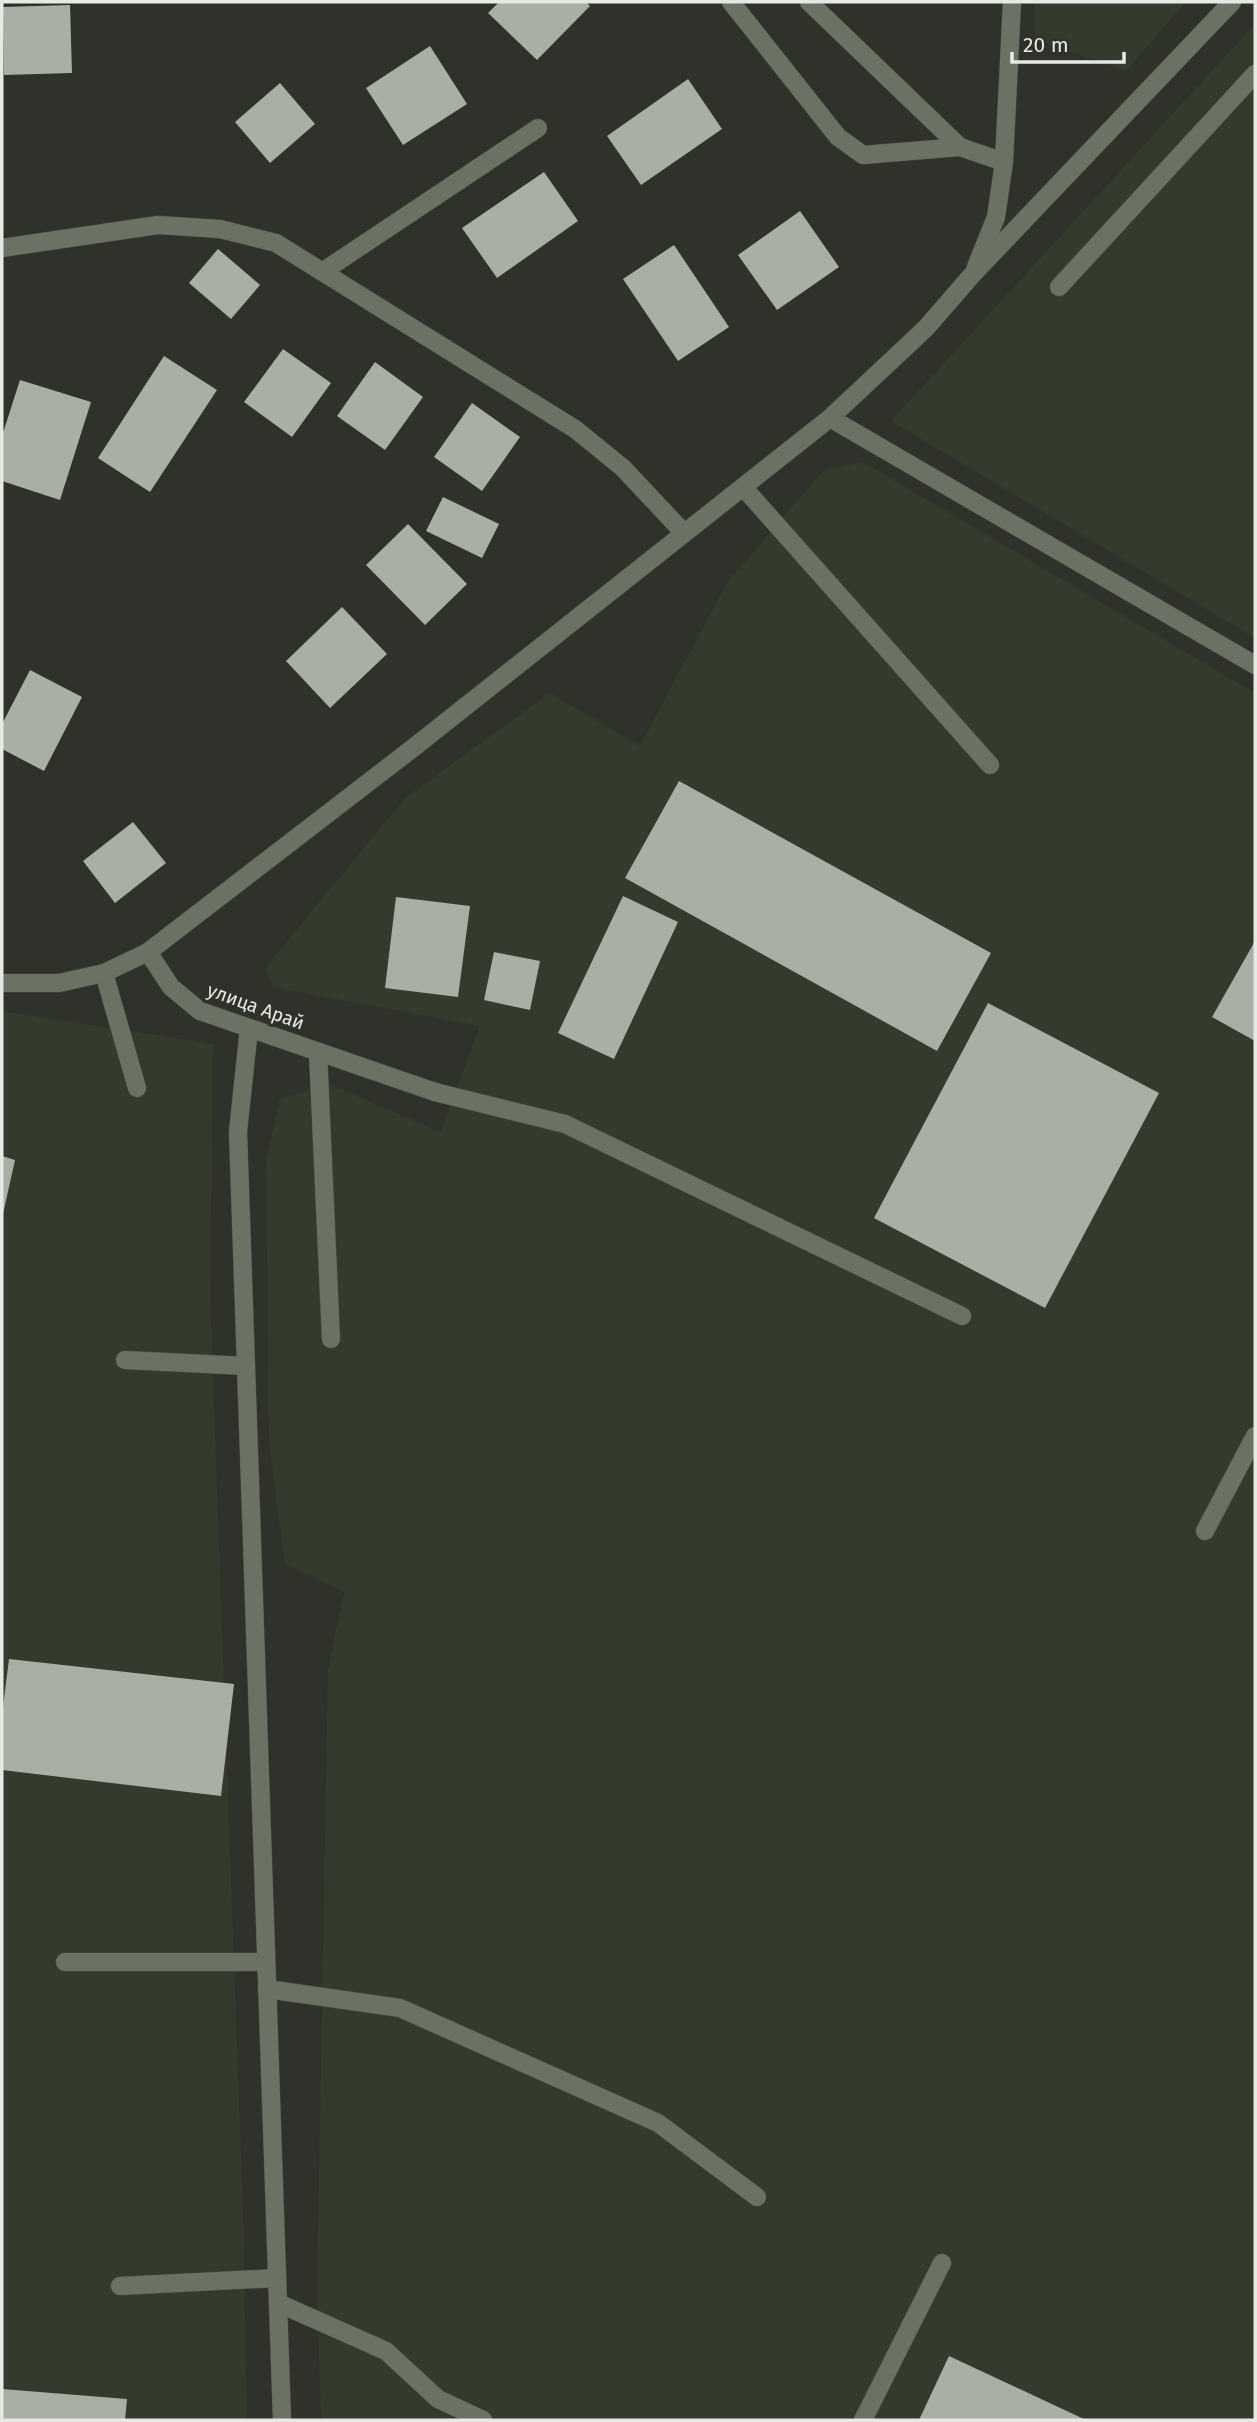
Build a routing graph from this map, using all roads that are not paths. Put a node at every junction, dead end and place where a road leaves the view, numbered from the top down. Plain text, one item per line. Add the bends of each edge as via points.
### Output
1 (731, 2) edge
2 (810, 2) edge
3 (1012, 2) edge
4 (1232, 2) edge
5 (1255, 74) edge
6 (538, 128) dead end
7 (960, 147) junction
8 (1004, 162) junction
9 (2, 248) edge
10 (322, 272) junction
11 (972, 275) junction
12 (1059, 287) dead end
13 (830, 418) junction
14 (743, 486) junction
15 (684, 533) junction
16 (1255, 665) edge
17 (990, 765) dead end
18 (148, 952) junction
19 (104, 972) junction
20 (2, 983) edge
21 (250, 1028) junction
22 (318, 1052) junction
23 (137, 1088) dead end
24 (962, 1316) dead end
25 (331, 1339) dead end
26 (125, 1360) dead end
27 (246, 1366) junction
28 (1255, 1436) edge
29 (1205, 1531) dead end
30 (65, 1962) dead end
31 (266, 1962) junction
32 (267, 1989) junction
33 (757, 2197) dead end
34 (942, 2263) dead end
35 (277, 2278) junction
36 (120, 2286) dead end
37 (278, 2303) junction
38 (282, 2420) edge
39 (482, 2420) edge
40 (863, 2420) edge

1 - 7 street via 838,137 863,155
2 - 7 street
3 - 8 street
4 - 11 street
5 - 12 street
6 - 10 street
7 - 8 street
8 - 11 street via 996,217
9 - 10 street via 158,225 220,229 276,243
10 - 15 street via 575,429 623,468
11 - 13 street via 926,328
13 - 14 street
13 - 16 street
14 - 15 street
14 - 17 street
15 - 18 street
18 - 19 street
18 - 21 street, улица Арай via 171,987 200,1011
19 - 20 street via 59,983
19 - 23 street
21 - 22 street, улица Арай
21 - 27 street via 238,1132
22 - 24 street, улица Арай via 435,1092 565,1124
22 - 25 street
26 - 27 street
27 - 31 street
28 - 29 street
30 - 31 street
31 - 32 street
32 - 33 street via 400,2008 658,2123
32 - 35 street
34 - 40 street
35 - 36 street
35 - 37 street
37 - 38 street
37 - 39 street via 386,2351 438,2399

